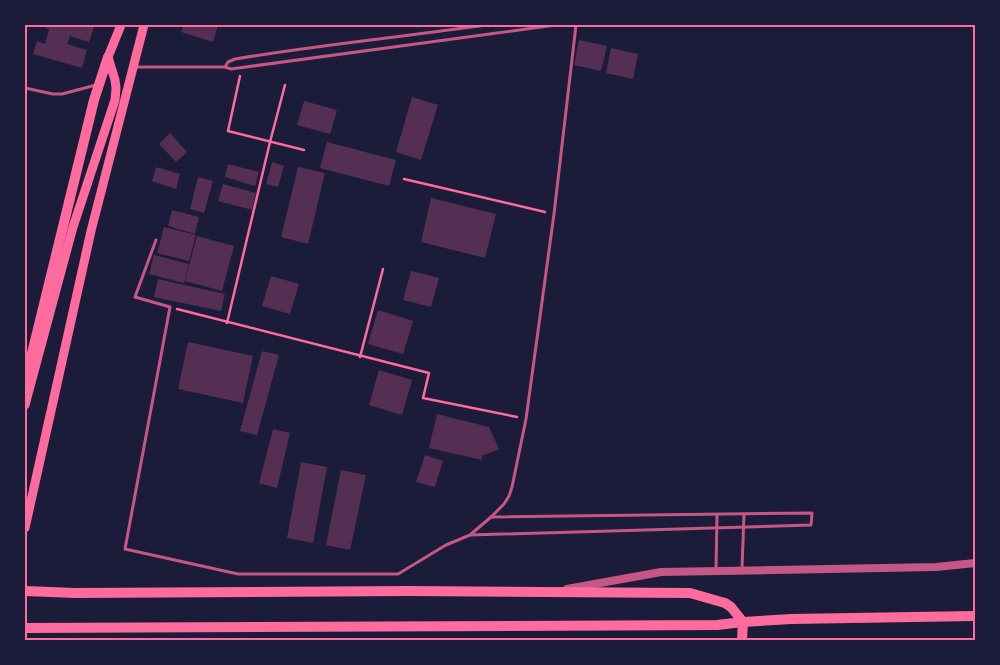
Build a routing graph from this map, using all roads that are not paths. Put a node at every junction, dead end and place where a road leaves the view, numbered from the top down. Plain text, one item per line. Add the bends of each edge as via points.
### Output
1 (121, 25) edge
2 (144, 25) edge
3 (486, 25) edge
4 (556, 25) edge
5 (576, 25) edge
6 (108, 57) junction
7 (133, 67) junction
8 (225, 67) junction
9 (99, 85) junction
10 (25, 88) edge
11 (156, 240) dead end
12 (25, 382) edge
13 (25, 405) edge
14 (744, 514) junction
15 (717, 515) junction
16 (491, 517) junction
17 (744, 527) junction
18 (25, 528) edge
19 (716, 528) junction
20 (470, 535) junction
21 (975, 563) edge
22 (716, 571) junction
23 (742, 571) junction
24 (25, 590) edge
25 (548, 592) junction
26 (975, 616) edge
27 (743, 622) junction
28 (25, 628) edge
29 (742, 640) edge

1 - 6 main road
2 - 7 main road
3 - 8 lane via 286,51 231,60
4 - 8 lane via 242,68
5 - 16 lane via 526,419 509,496
6 - 9 main road
6 - 13 main road via 115,80 115,100 74,227
7 - 8 lane
7 - 18 main road via 91,232
9 - 10 lane via 62,94
9 - 12 main road
11 - 20 lane via 135,297 170,307 124,549 238,574 398,574 446,545
14 - 15 lane
14 - 17 lane
14 - 17 lane via 812,514 811,525
15 - 16 lane
15 - 19 lane
16 - 20 lane
17 - 19 lane
17 - 23 lane
19 - 20 lane
19 - 22 lane
21 - 23 street via 936,567
22 - 23 street
22 - 25 street via 661,572
24 - 25 main road via 75,593
25 - 27 main road via 690,593 725,603
26 - 27 main road
27 - 28 main road via 716,625
27 - 29 main road

